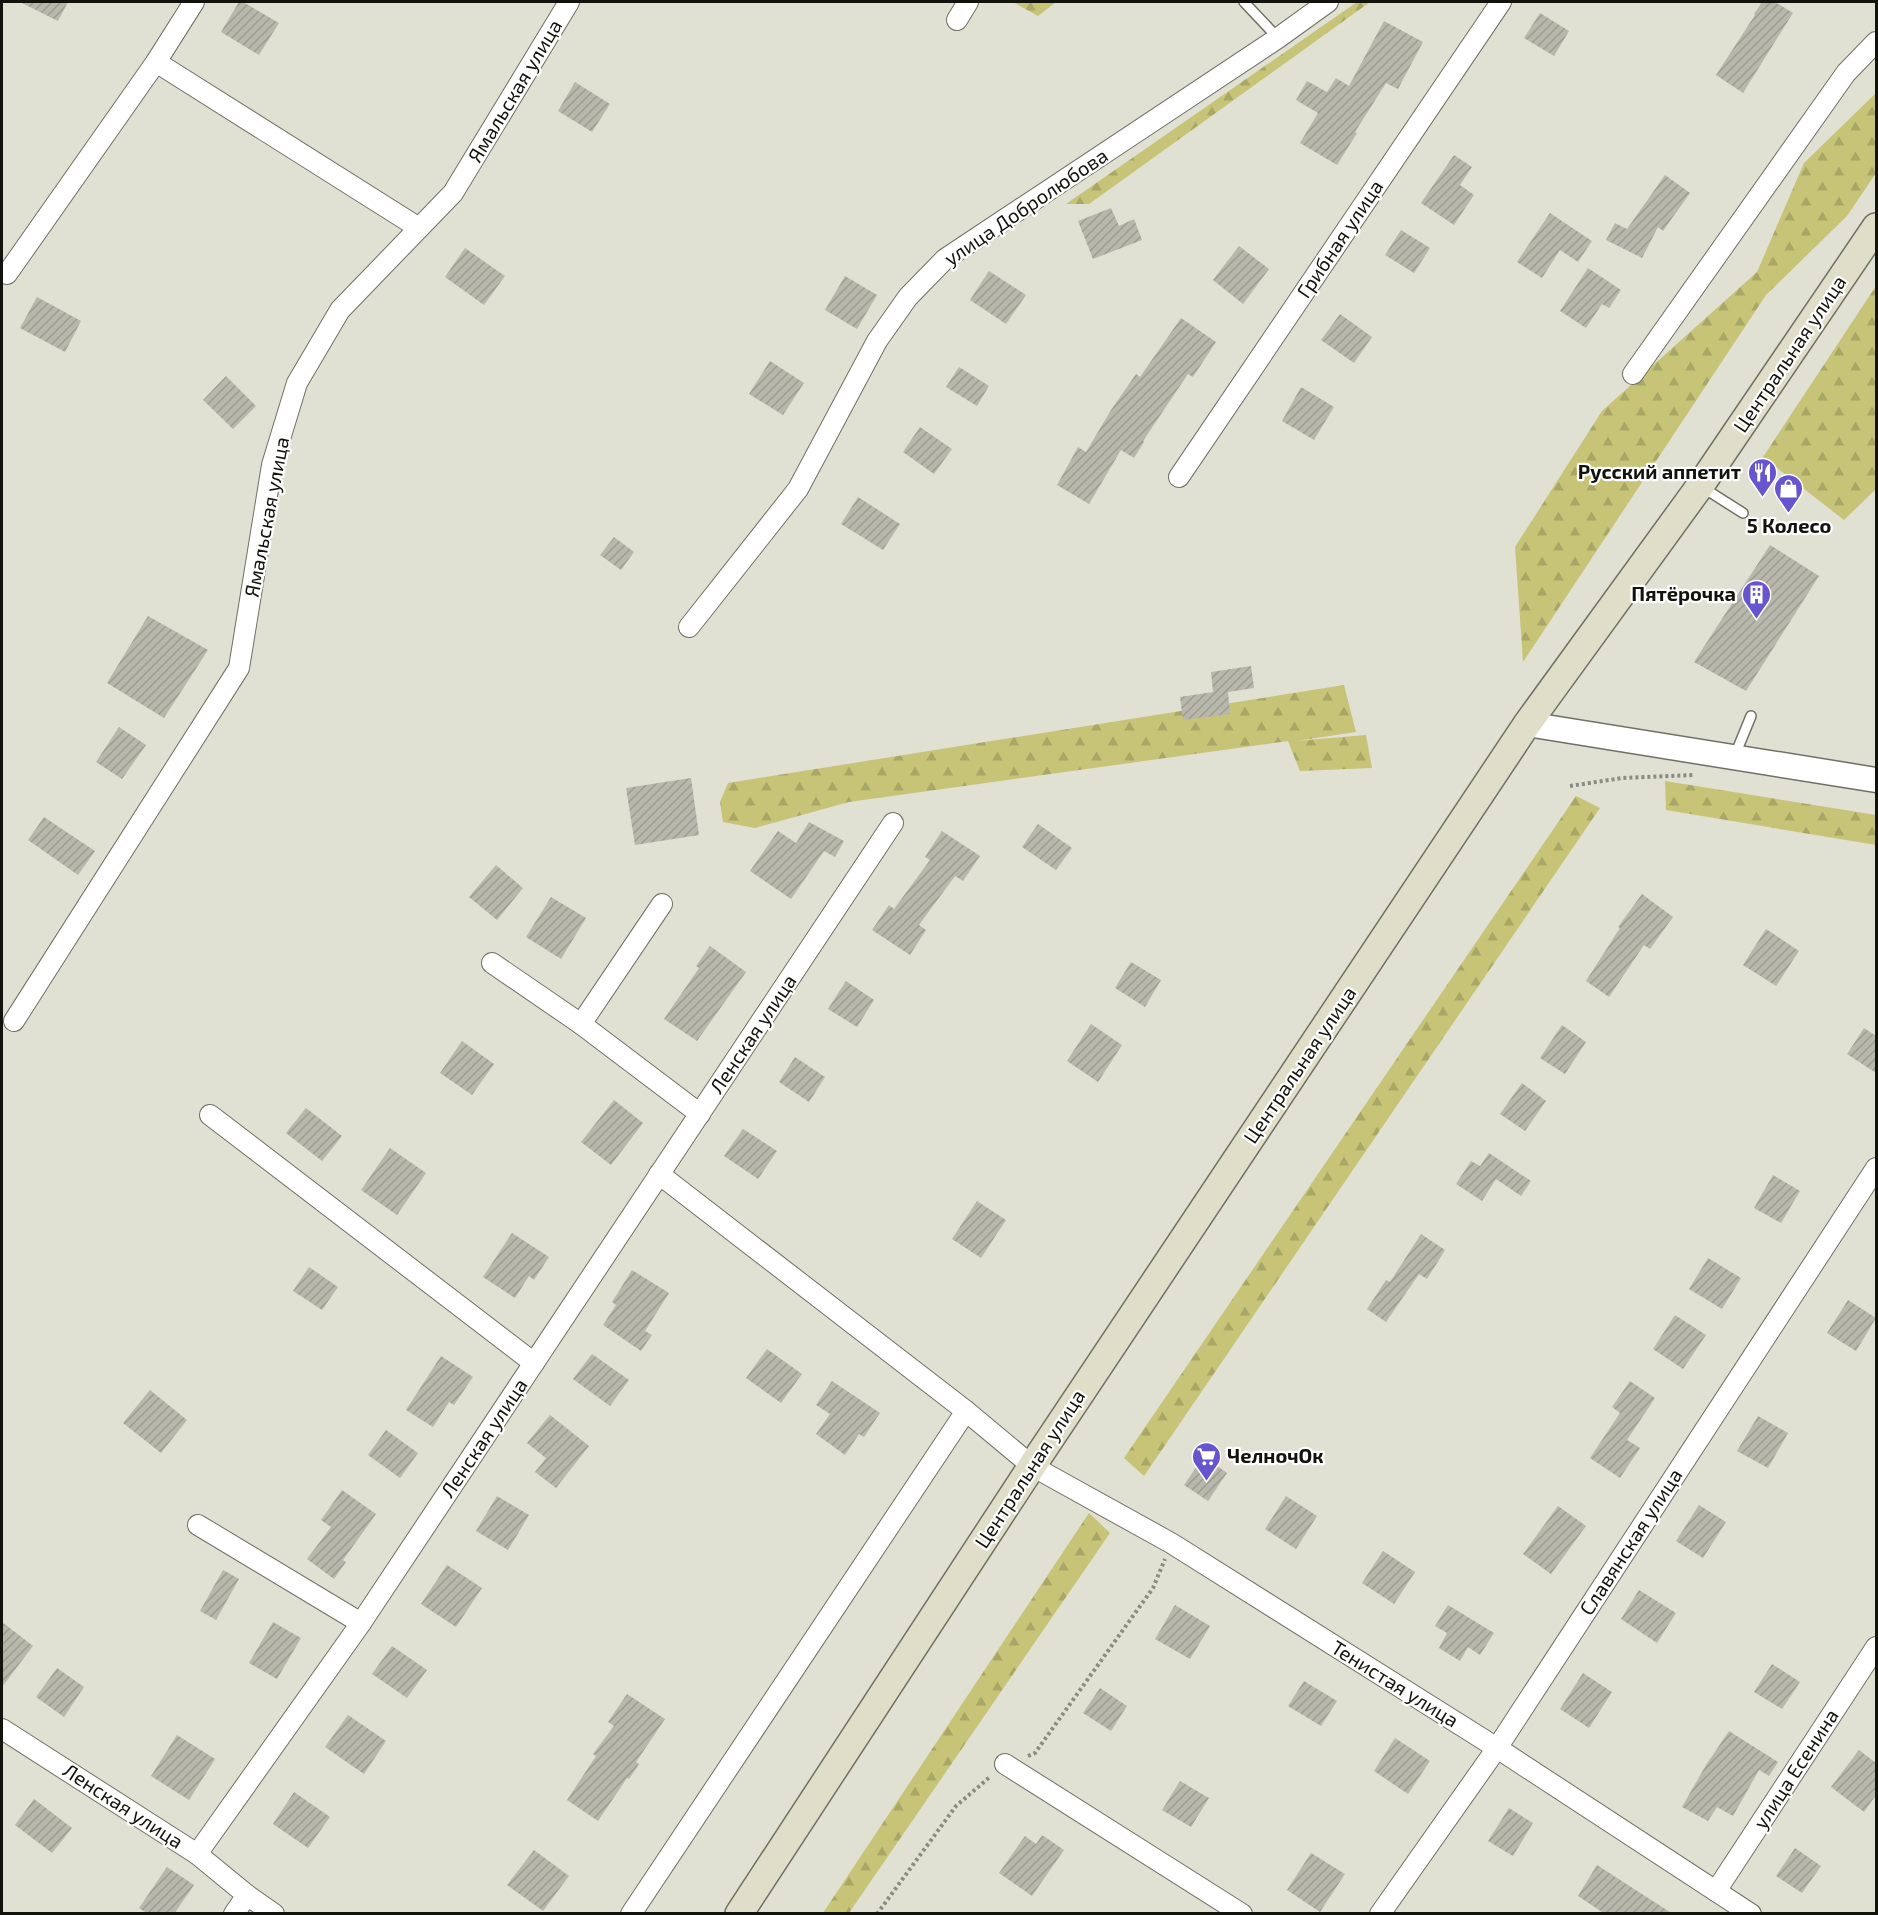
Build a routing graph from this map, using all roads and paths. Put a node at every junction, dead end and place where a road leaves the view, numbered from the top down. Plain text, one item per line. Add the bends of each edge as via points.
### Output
1 (194, 2) edge
2 (569, 2) edge
3 (968, 2) edge
4 (1244, 2) edge
5 (1328, 2) edge
6 (1501, 2) edge
7 (957, 20) dead end
8 (1278, 38) junction
9 (1876, 42) edge
10 (156, 62) junction
11 (1876, 227) edge
12 (419, 228) junction
13 (8, 274) dead end
14 (1633, 374) dead end
15 (1179, 477) dead end
16 (1700, 486) junction
17 (1743, 513) dead end
18 (689, 627) dead end
19 (1751, 716) dead end
20 (1527, 724) junction
21 (1734, 756) junction
22 (1866, 775) edge
23 (1703, 776) dead end
24 (1570, 786) dead end
25 (893, 824) dead end
26 (662, 904) dead end
27 (492, 963) dead end
28 (14, 1021) dead end
29 (581, 1024) junction
30 (700, 1114) junction
31 (210, 1115) dead end
32 (1876, 1168) edge
33 (659, 1174) junction
34 (534, 1363) junction
35 (966, 1411) junction
36 (1032, 1466) junction
37 (198, 1525) dead end
38 (1172, 1543) junction
39 (361, 1623) junction
40 (1876, 1647) edge
41 (2, 1729) edge
42 (1497, 1748) junction
43 (1005, 1764) junction
44 (197, 1854) junction
45 (1716, 1891) junction
46 (247, 1895) junction
47 (234, 1914) edge
48 (274, 1914) edge
49 (631, 1914) edge
50 (739, 1914) edge
51 (877, 1914) edge
52 (1242, 1914) edge
53 (1380, 1914) edge
54 (1751, 1914) edge

1 - 10 street
2 - 12 street, Ямальская улица via 453,193
3 - 7 street
4 - 8 lane
5 - 8 street, улица Добролюбова
6 - 15 street, Грибная улица
8 - 18 street, улица Добролюбова via 945,260 908,297 877,341 798,489
9 - 14 street via 1846,73
10 - 12 street
10 - 13 street
11 - 16 main road, Центральная улица
12 - 28 street, Ямальская улица via 340,310 297,383 272,465 239,668
16 - 17 lane
16 - 20 main road, Центральная улица
19 - 21 lane
20 - 21 street
20 - 36 main road, Центральная улица
21 - 22 street
23 - 24 path via 1622,778
25 - 30 street, Ленская улица
26 - 29 street
27 - 29 street
29 - 30 street
30 - 33 street, Ленская улица
31 - 34 street
32 - 42 street, Славянская улица
33 - 34 street, Ленская улица
33 - 35 street, Тенистая улица
34 - 39 street, Ленская улица
35 - 36 street, Тенистая улица
35 - 49 street
36 - 38 street, Тенистая улица
36 - 50 main road, Центральная улица
37 - 39 street
38 - 42 street, Тенистая улица
38 - 43 path via 1153,1588 1035,1753
39 - 44 street, Ленская улица
40 - 45 street, улица Есенина
41 - 44 street, Ленская улица
42 - 45 street, Тенистая улица
42 - 53 street, Славянская улица
43 - 51 path via 956,1806
43 - 52 street
44 - 46 street
45 - 54 street, Тенистая улица
46 - 47 street
46 - 48 street

